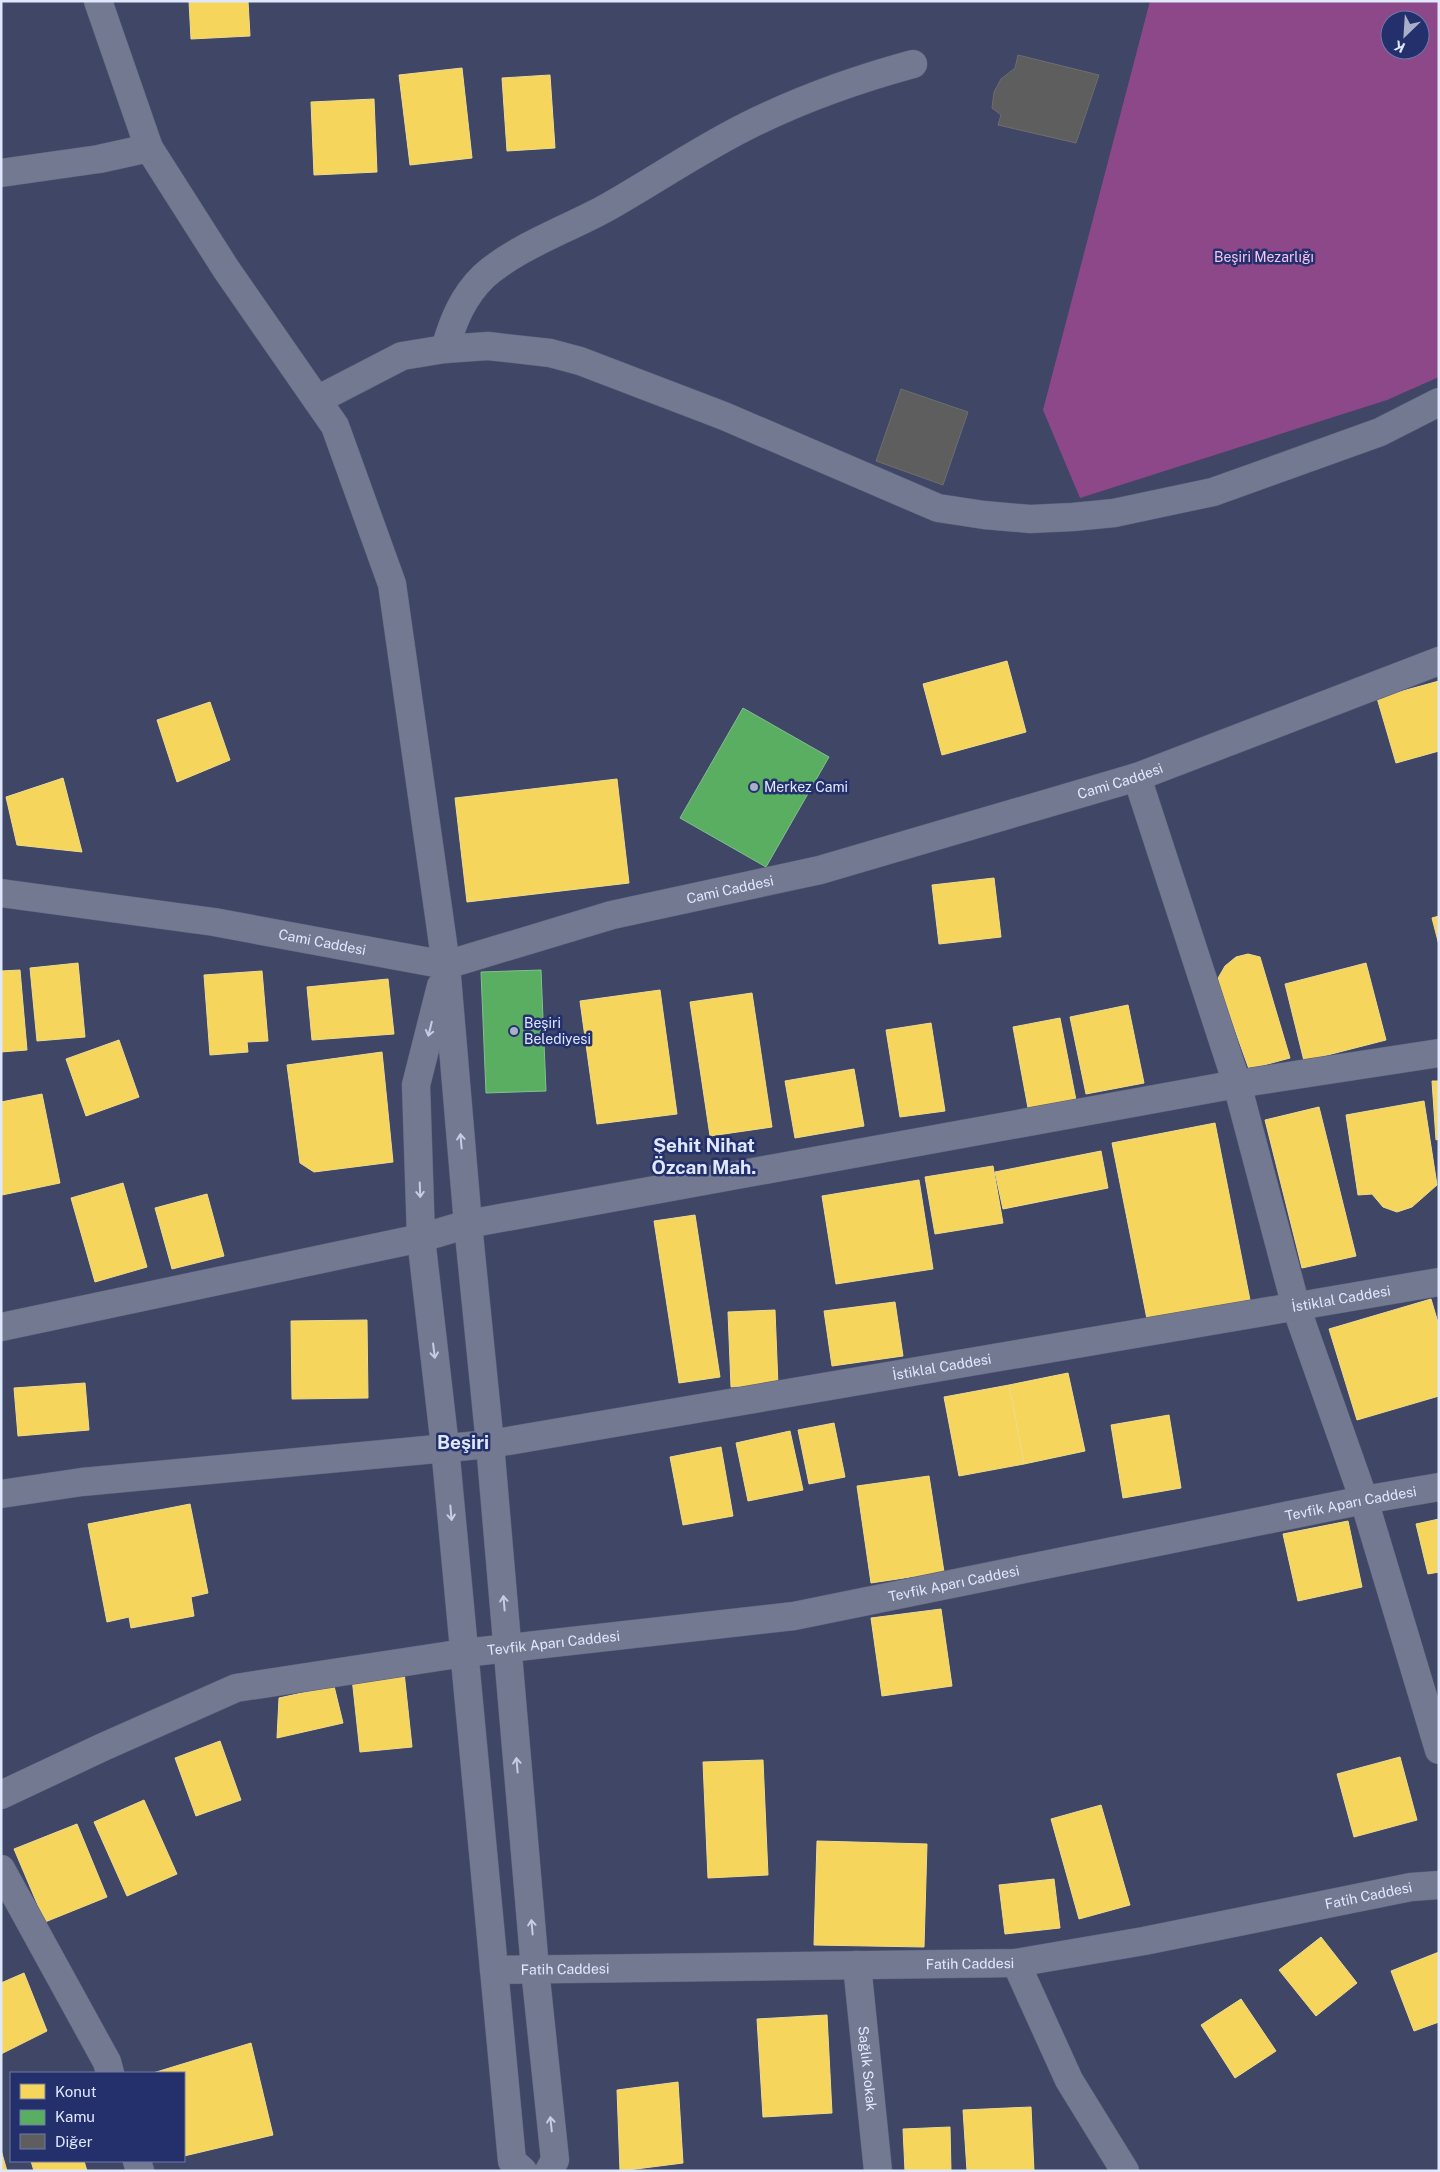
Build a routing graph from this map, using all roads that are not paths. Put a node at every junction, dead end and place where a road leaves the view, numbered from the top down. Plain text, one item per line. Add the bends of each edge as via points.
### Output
1 (98, 1) edge
2 (913, 64) dead end
3 (150, 148) junction
4 (1, 173) edge
5 (445, 348) junction
6 (317, 400) junction
7 (1439, 402) edge
8 (1439, 661) edge
9 (1137, 777) junction
10 (1, 892) edge
11 (446, 965) junction
12 (1439, 1053) edge
13 (1237, 1084) junction
14 (468, 1224) junction
15 (422, 1238) junction
16 (1439, 1282) edge
17 (1296, 1307) junction
18 (1, 1327) edge
19 (490, 1444) junction
20 (446, 1448) junction
21 (1439, 1487) edge
22 (1, 1494) edge
23 (1364, 1500) junction
24 (507, 1648) junction
25 (464, 1653) junction
26 (1439, 1750) edge
27 (1, 1795) edge
28 (1, 1869) edge
29 (1439, 1886) edge
30 (1016, 1963) junction
31 (857, 1965) junction
32 (535, 1969) junction
33 (494, 1970) junction
34 (110, 2072) edge
35 (523, 2171) edge
36 (550, 2171) edge
37 (878, 2171) edge
38 (1125, 2171) edge

1 - 3 street
2 - 5 street via 860,79 783,108 606,208 500,263 468,296 451,326
3 - 4 street
3 - 6 street via 226,269
5 - 6 street via 402,356
5 - 7 street via 488,346 580,361 724,416 938,508 1030,519 1114,513 1213,492 1380,432
6 - 11 street via 336,426 392,584
8 - 9 street, Cami Caddesi
9 - 11 street, Cami Caddesi via 820,870 612,915
9 - 13 street
10 - 11 street, Cami Caddesi via 214,922
14 -> 11 street
11 -> 15 street via 416,1085
12 - 13 street
13 - 14 street
13 - 17 street
14 - 15 street
14 - 19 street
15 - 18 street
15 -> 20 street
16 - 17 street, İstiklal Caddesi
17 - 19 street, İstiklal Caddesi
17 - 23 street
19 - 20 street, İstiklal Caddesi
24 -> 19 street
20 - 22 street, İstiklal Caddesi via 82,1482
20 -> 25 street
21 - 23 street, Tevfik Aparı Caddesi
23 - 24 street, Tevfik Aparı Caddesi via 794,1616
23 - 26 street
24 - 25 street, Tevfik Aparı Caddesi
32 -> 24 street
25 - 27 street, Tevfik Aparı Caddesi via 236,1688
25 - 33 street
28 - 34 street
29 - 30 street, Fatih Caddesi via 1411,1887 1144,1941
30 - 31 street, Fatih Caddesi
30 - 38 street via 1069,2080
31 - 32 street, Fatih Caddesi
31 - 37 street, Sağlık Sokak
32 - 33 street, Fatih Caddesi
36 -> 32 street via 555,2160
33 - 35 street via 512,2161

